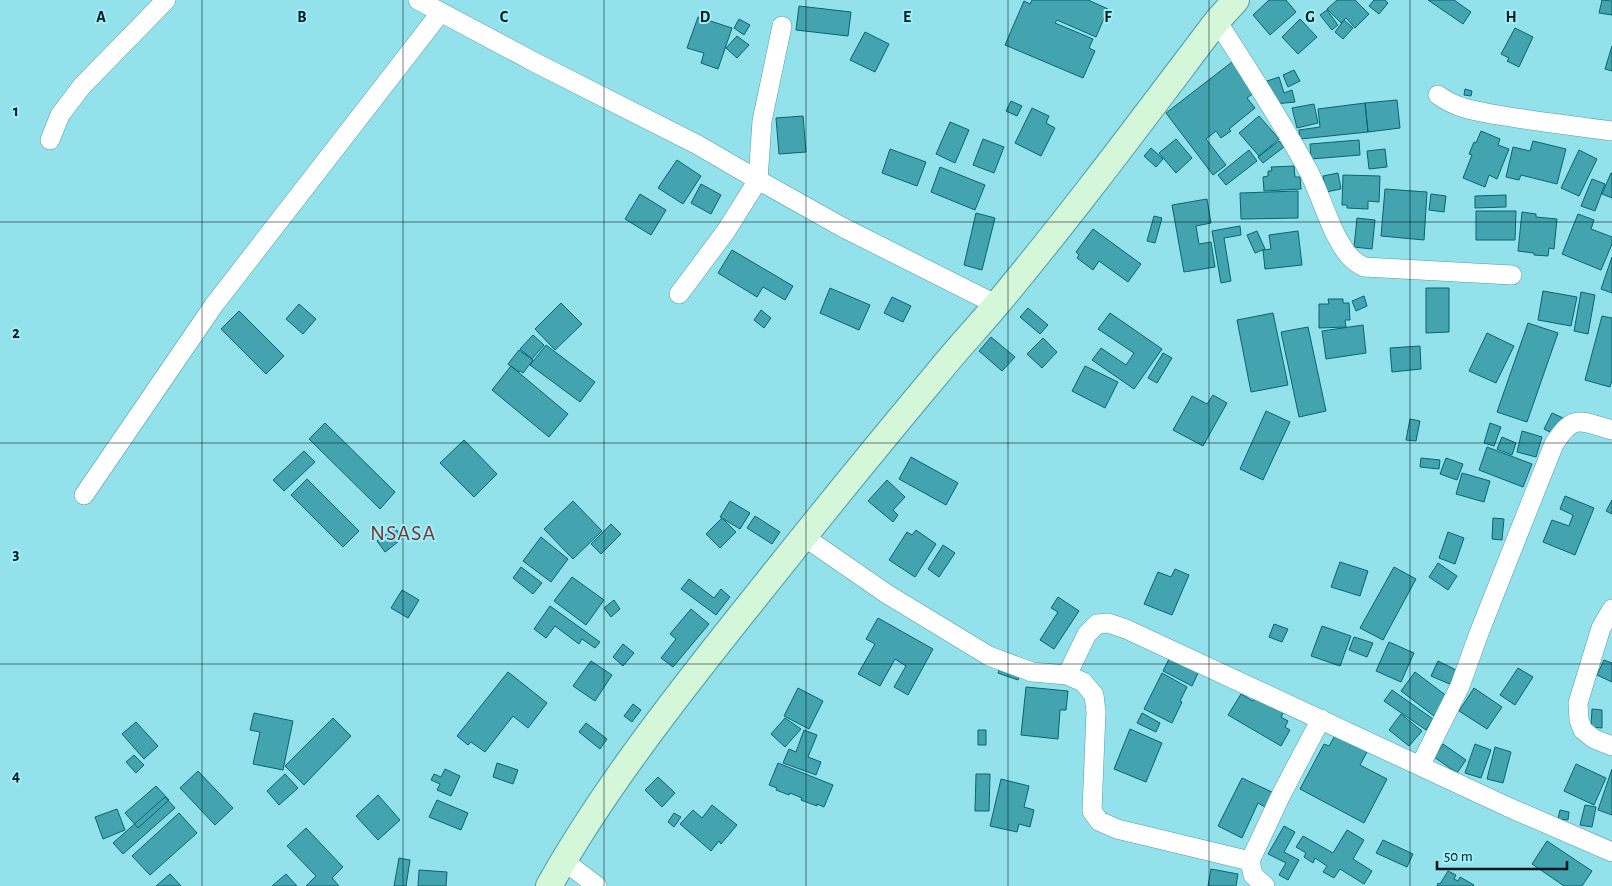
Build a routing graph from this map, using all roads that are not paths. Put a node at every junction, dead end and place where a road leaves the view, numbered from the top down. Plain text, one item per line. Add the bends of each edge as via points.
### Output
1 (166, 0) edge
2 (418, 0) edge
3 (1230, 6) edge
4 (441, 12) junction
5 (782, 26) dead end
6 (1438, 96) dead end
7 (1612, 131) edge
8 (50, 140) dead end
9 (758, 180) junction
10 (1512, 275) dead end
11 (680, 294) dead end
12 (997, 305) junction
13 (1612, 430) edge
14 (84, 495) dead end
15 (803, 536) junction
16 (1612, 609) edge
17 (1067, 675) junction
18 (1320, 719) junction
19 (1612, 746) edge
20 (1420, 766) junction
21 (1612, 852) edge
22 (564, 861) junction
23 (1254, 877) edge
24 (549, 886) edge
25 (597, 886) edge

1 - 8 street via 82,86 60,114
2 - 4 street
3 - 10 street via 1272,107 1309,174 1338,239 1354,262 1364,267
3 - 12 street
4 - 9 street via 698,144
4 - 14 street via 214,305
5 - 9 street via 762,121
6 - 7 street via 1458,107 1480,112
9 - 11 street
9 - 12 street via 842,227
12 - 15 street
13 - 20 street via 1580,421 1563,430 1554,444 1460,686
15 - 17 street via 887,594 989,656 1032,672
15 - 22 street via 653,728
16 - 19 street via 1601,628 1578,704 1578,720 1583,730 1594,739
17 - 18 street via 1087,634 1097,624 1108,623
17 - 23 street via 1083,682 1094,694 1092,811 1099,821
18 - 20 street
18 - 23 street via 1282,792
20 - 21 street
22 - 24 street
22 - 25 street

